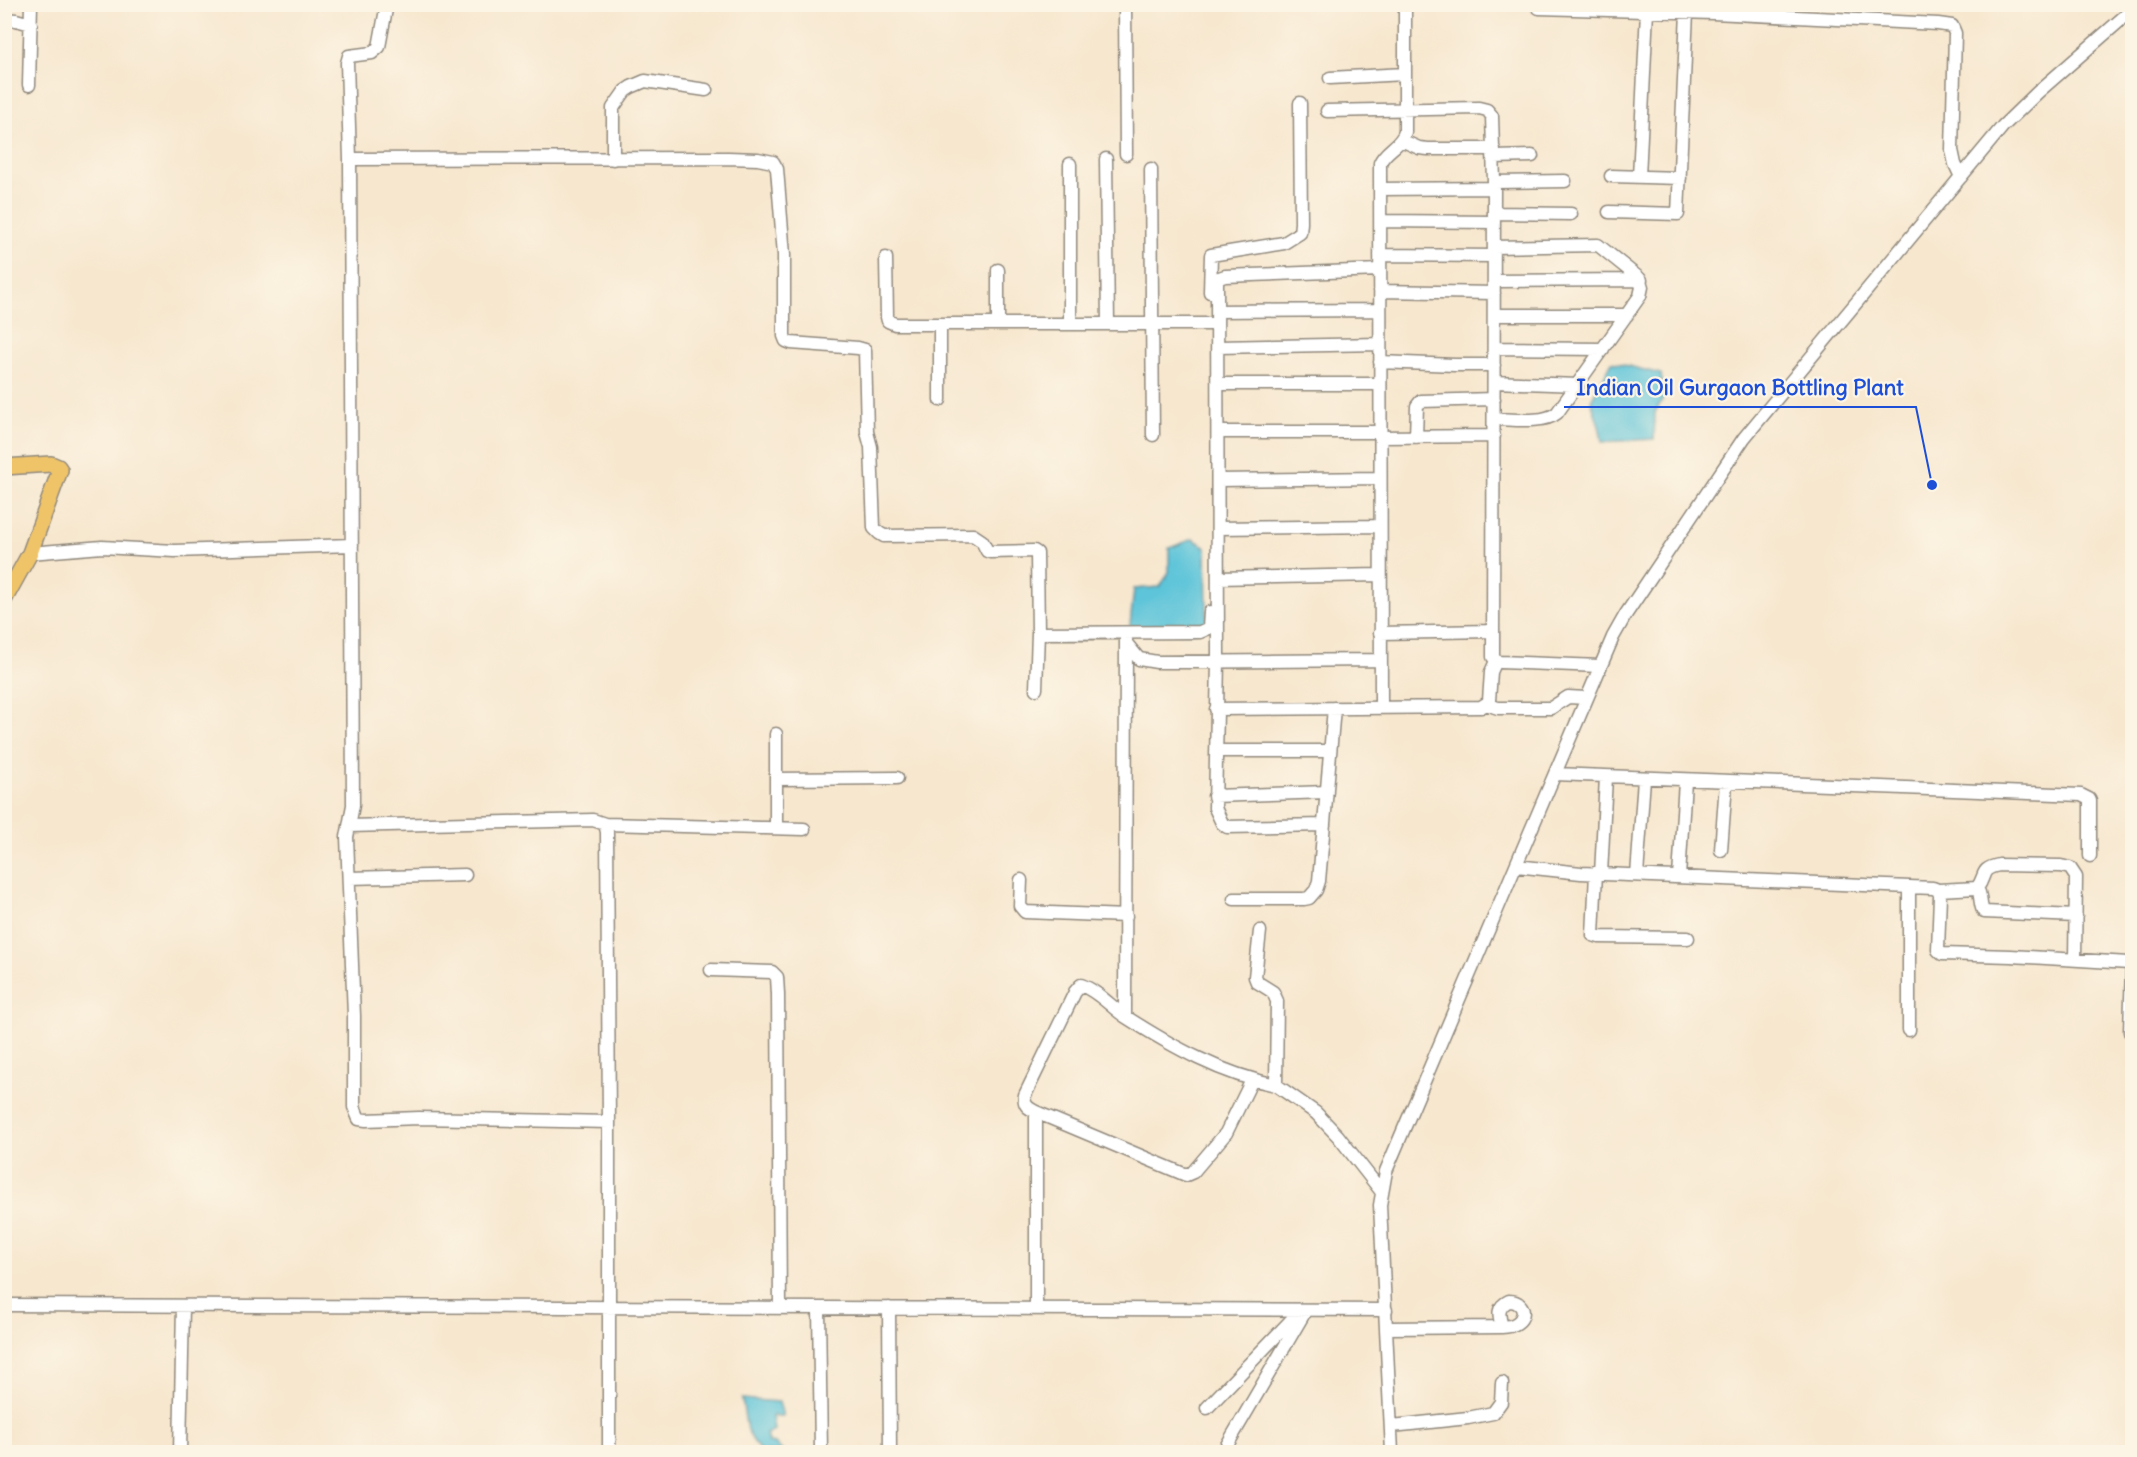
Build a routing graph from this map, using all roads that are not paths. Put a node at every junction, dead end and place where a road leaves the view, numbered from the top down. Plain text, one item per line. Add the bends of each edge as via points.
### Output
1 (31, 4) edge
2 (387, 4) edge
3 (1125, 4) edge
4 (1405, 4) edge
5 (1535, 4) edge
6 (2133, 10) edge
7 (1647, 11) junction
8 (1687, 12) junction
9 (4, 20) edge
10 (31, 24) junction
11 (1405, 74) junction
12 (1330, 78) dead end
13 (29, 85) dead end
14 (706, 90) dead end
15 (1300, 103) dead end
16 (1405, 110) junction
17 (1327, 111) dead end
18 (1401, 140) junction
19 (1494, 153) junction
20 (1126, 154) dead end
21 (1532, 156) dead end
22 (350, 159) junction
23 (614, 159) junction
24 (1106, 159) dead end
25 (1070, 164) dead end
26 (1151, 170) dead end
27 (1611, 176) dead end
28 (1639, 177) junction
29 (1960, 177) junction
30 (1680, 178) junction
31 (1565, 181) dead end
32 (1494, 185) junction
33 (1380, 189) junction
34 (1610, 212) dead end
35 (1571, 214) dead end
36 (1494, 217) junction
37 (1381, 221) junction
38 (1493, 252) junction
39 (1380, 255) junction
40 (886, 258) dead end
41 (998, 270) dead end
42 (1380, 270) junction
43 (1641, 280) junction
44 (1494, 287) junction
45 (1380, 291) junction
46 (1380, 310) junction
47 (1217, 311) junction
48 (1494, 315) junction
49 (1627, 315) junction
50 (940, 324) junction
51 (998, 324) junction
52 (1070, 324) junction
53 (1108, 324) junction
54 (1152, 324) junction
55 (1210, 324) junction
56 (1380, 344) junction
57 (1218, 347) junction
58 (1494, 348) junction
59 (1603, 349) junction
60 (1380, 362) junction
61 (1494, 365) junction
62 (1494, 382) junction
63 (1218, 384) junction
64 (1380, 384) junction
65 (1578, 385) junction
66 (1494, 399) junction
67 (940, 400) dead end
68 (1494, 419) junction
69 (1218, 432) junction
70 (1380, 434) junction
71 (1154, 435) dead end
72 (1494, 436) junction
73 (1416, 437) junction
74 (4, 466) edge
75 (1380, 478) junction
76 (1218, 480) junction
77 (1380, 526) junction
78 (1218, 528) junction
79 (352, 545) junction
80 (30, 554) junction
81 (1380, 575) junction
82 (1218, 578) junction
83 (4, 600) edge
84 (1493, 631) junction
85 (1038, 633) junction
86 (1380, 633) junction
87 (1126, 638) junction
88 (1380, 660) junction
89 (1218, 661) junction
90 (1496, 661) junction
91 (1600, 666) junction
92 (1036, 689) dead end
93 (1586, 698) junction
94 (1486, 705) junction
95 (1334, 708) junction
96 (1381, 708) junction
97 (1216, 709) junction
98 (776, 734) dead end
99 (1216, 751) junction
100 (1330, 751) junction
101 (1555, 774) junction
102 (1606, 777) junction
103 (897, 778) dead end
104 (776, 779) junction
105 (1644, 779) junction
106 (1686, 781) junction
107 (1726, 783) junction
108 (1327, 792) junction
109 (1214, 796) junction
110 (605, 824) junction
111 (1324, 825) junction
112 (349, 826) junction
113 (776, 828) junction
114 (804, 828) dead end
115 (1721, 850) dead end
116 (2090, 856) dead end
117 (1516, 866) junction
118 (1598, 873) junction
119 (465, 875) dead end
120 (1637, 875) junction
121 (1679, 877) junction
122 (349, 878) junction
123 (1021, 879) dead end
124 (1909, 886) junction
125 (1977, 888) junction
126 (1938, 890) junction
127 (1234, 899) dead end
128 (1126, 916) junction
129 (2076, 916) junction
130 (1260, 931) dead end
131 (1688, 938) dead end
132 (2075, 959) junction
133 (711, 970) dead end
134 (1125, 1016) junction
135 (1909, 1030) dead end
136 (2130, 1032) dead end
137 (1252, 1080) junction
138 (1276, 1085) junction
139 (1036, 1112) junction
140 (609, 1122) junction
141 (1382, 1191) junction
142 (4, 1305) edge
143 (183, 1306) junction
144 (608, 1307) junction
145 (780, 1308) junction
146 (819, 1308) junction
147 (889, 1308) junction
148 (1036, 1309) junction
149 (1304, 1310) junction
150 (1386, 1310) junction
151 (1502, 1327) dead end
152 (1387, 1328) junction
153 (1502, 1383) dead end
154 (1207, 1408) dead end
155 (1392, 1426) junction
156 (180, 1452) edge
157 (609, 1452) edge
158 (821, 1452) edge
159 (890, 1452) edge
160 (1224, 1452) edge
161 (1392, 1452) edge

1 - 10 street
2 - 22 street via 379,47 372,53 347,58
3 - 20 street
4 - 11 street
5 - 7 street via 1539,8
6 - 29 street via 2020,108
7 - 8 street
7 - 28 street
8 - 29 street via 1952,26 1952,150
8 - 30 street
9 - 10 street
10 - 13 street
11 - 12 street
11 - 16 street
14 - 23 street via 645,81 625,91 613,108
15 - 55 street via 1300,233 1284,243 1211,255
16 - 17 street
16 - 18 street
16 - 19 street via 1487,110 1493,120
18 - 19 street via 1419,148
18 - 33 street via 1382,159
19 - 21 street
19 - 32 street
22 - 23 street
22 - 79 street
23 - 85 street via 766,159 775,164 784,255 784,336 791,343 865,350 874,528 884,536 974,535 990,552 1034,551
24 - 53 street
25 - 52 street
26 - 54 street
27 - 28 street
28 - 30 street
29 - 91 street via 1744,438 1626,614
30 - 34 street via 1678,214
31 - 32 street
32 - 33 street
32 - 36 street
33 - 37 street
35 - 36 street
36 - 37 street
36 - 38 street
37 - 39 street
38 - 39 street
38 - 43 street via 1598,245
38 - 44 street
39 - 42 street
40 - 50 street via 888,321
41 - 51 street
42 - 45 street
42 - 47 street via 1225,276 1217,282
43 - 44 street
43 - 49 street via 1640,296
44 - 45 street
44 - 48 street
45 - 46 street
46 - 47 street
46 - 56 street
47 - 57 street
48 - 49 street
48 - 58 street
49 - 59 street
50 - 51 street
50 - 67 street
51 - 52 street
52 - 53 street
53 - 54 street
54 - 55 street
54 - 71 street
55 - 87 street via 1210,623 1206,631
56 - 57 street
56 - 60 street
57 - 63 street
58 - 59 street
58 - 61 street
59 - 65 street
60 - 61 street
60 - 64 street
61 - 62 street
62 - 65 street
62 - 66 street
63 - 64 street
63 - 69 street
64 - 70 street
65 - 68 street via 1554,417
66 - 68 street
66 - 73 street via 1420,401
68 - 72 street
69 - 70 street
69 - 76 street
70 - 73 street
70 - 75 street
72 - 73 street
72 - 84 street
74 - 80 main road via 51,464 60,470
75 - 76 street
75 - 77 street
76 - 78 street
77 - 78 street
77 - 81 street
78 - 82 street
79 - 80 street via 175,551 102,547
79 - 112 street via 353,805
80 - 83 main road
81 - 82 street
81 - 86 street
82 - 89 street
84 - 86 street
84 - 90 street
85 - 87 street
85 - 92 street
86 - 88 street
87 - 89 street via 1136,656 1145,660
87 - 128 street
88 - 89 street
88 - 96 street
89 - 97 street
90 - 91 street
90 - 94 street
91 - 93 street
93 - 94 street via 1568,697 1551,708
93 - 101 street
94 - 96 street
95 - 96 street
95 - 97 street
95 - 100 street
97 - 99 street
98 - 104 street
99 - 100 street
99 - 109 street
100 - 108 street
101 - 102 street
101 - 117 street
102 - 105 street
102 - 118 street
103 - 104 street
104 - 113 street
105 - 106 street
105 - 120 street
106 - 107 street
106 - 121 street
107 - 115 street
107 - 116 street via 2081,795 2090,801
108 - 109 street
108 - 111 street
109 - 111 street via 1218,817 1227,826
110 - 112 street via 593,820
110 - 113 street
110 - 140 street
111 - 127 street via 1319,881 1309,898
112 - 122 street
113 - 114 street
117 - 118 street
117 - 141 street via 1393,1152
118 - 120 street
118 - 131 street via 1593,935
119 - 122 street
120 - 121 street
121 - 124 street
122 - 140 street via 354,1107 359,1119
123 - 128 street via 1020,906 1025,912
124 - 126 street
124 - 135 street
125 - 126 street
125 - 129 street via 1984,912
125 - 129 street via 1983,873 1991,867 2066,867 2075,873
126 - 132 street via 1940,954
128 - 134 street
129 - 132 street
130 - 138 street via 1257,982 1273,992 1277,1001
132 - 136 street via 2131,964
133 - 145 street via 772,972 777,977
134 - 137 street via 1201,1060
134 - 139 street via 1085,987 1078,987 1025,1095 1026,1107
137 - 138 street
137 - 139 street via 1226,1133 1186,1175
138 - 141 street via 1326,1122
139 - 148 street
140 - 144 street
141 - 150 street
142 - 143 street
143 - 144 street
143 - 156 street
144 - 145 street
144 - 157 street
145 - 146 street
146 - 147 street
146 - 158 street
147 - 148 street
147 - 159 street
148 - 149 street
149 - 150 street
149 - 154 street
149 - 160 street
150 - 152 street
151 - 152 street
152 - 155 street
153 - 155 street via 1501,1402 1493,1413
155 - 161 street

